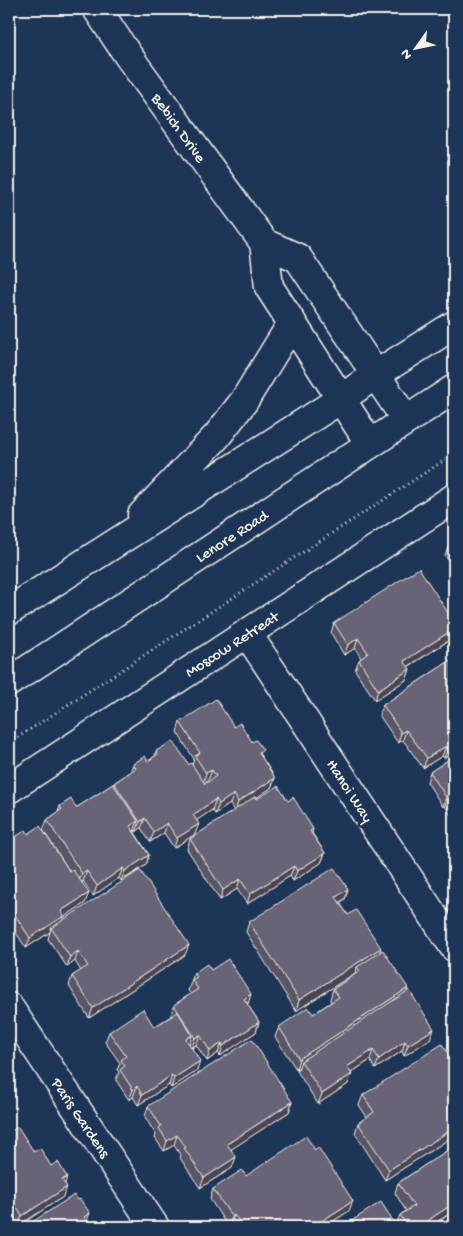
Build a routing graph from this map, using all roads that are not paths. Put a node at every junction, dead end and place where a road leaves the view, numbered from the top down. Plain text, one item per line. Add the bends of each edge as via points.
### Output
1 (97, 9) edge
2 (264, 243) junction
3 (292, 324) junction
4 (454, 325) edge
5 (375, 375) junction
6 (454, 389) edge
7 (341, 399) junction
8 (406, 420) junction
9 (370, 444) junction
10 (454, 498) edge
11 (118, 542) junction
12 (9, 611) edge
13 (247, 633) junction
14 (9, 682) edge
15 (9, 788) edge
16 (454, 947) edge
17 (9, 1006) edge
18 (155, 1227) edge

1 - 2 street, Bebich Drive
2 - 3 street, Bebich Drive via 269,287
2 - 5 street via 298,258
3 - 7 street, Bebich Drive
3 - 11 street via 244,401 217,436
4 - 5 street
5 - 7 street
5 - 8 street
6 - 8 street, Lenore Road
7 - 9 street, Bebich Drive
7 - 11 street
8 - 9 street, Lenore Road
9 - 14 street, Lenore Road
10 - 13 street, Moscow Retreat
11 - 12 street
13 - 15 street, Moscow Retreat
13 - 16 street, Hanoi Way
17 - 18 street, Paris Gardens

